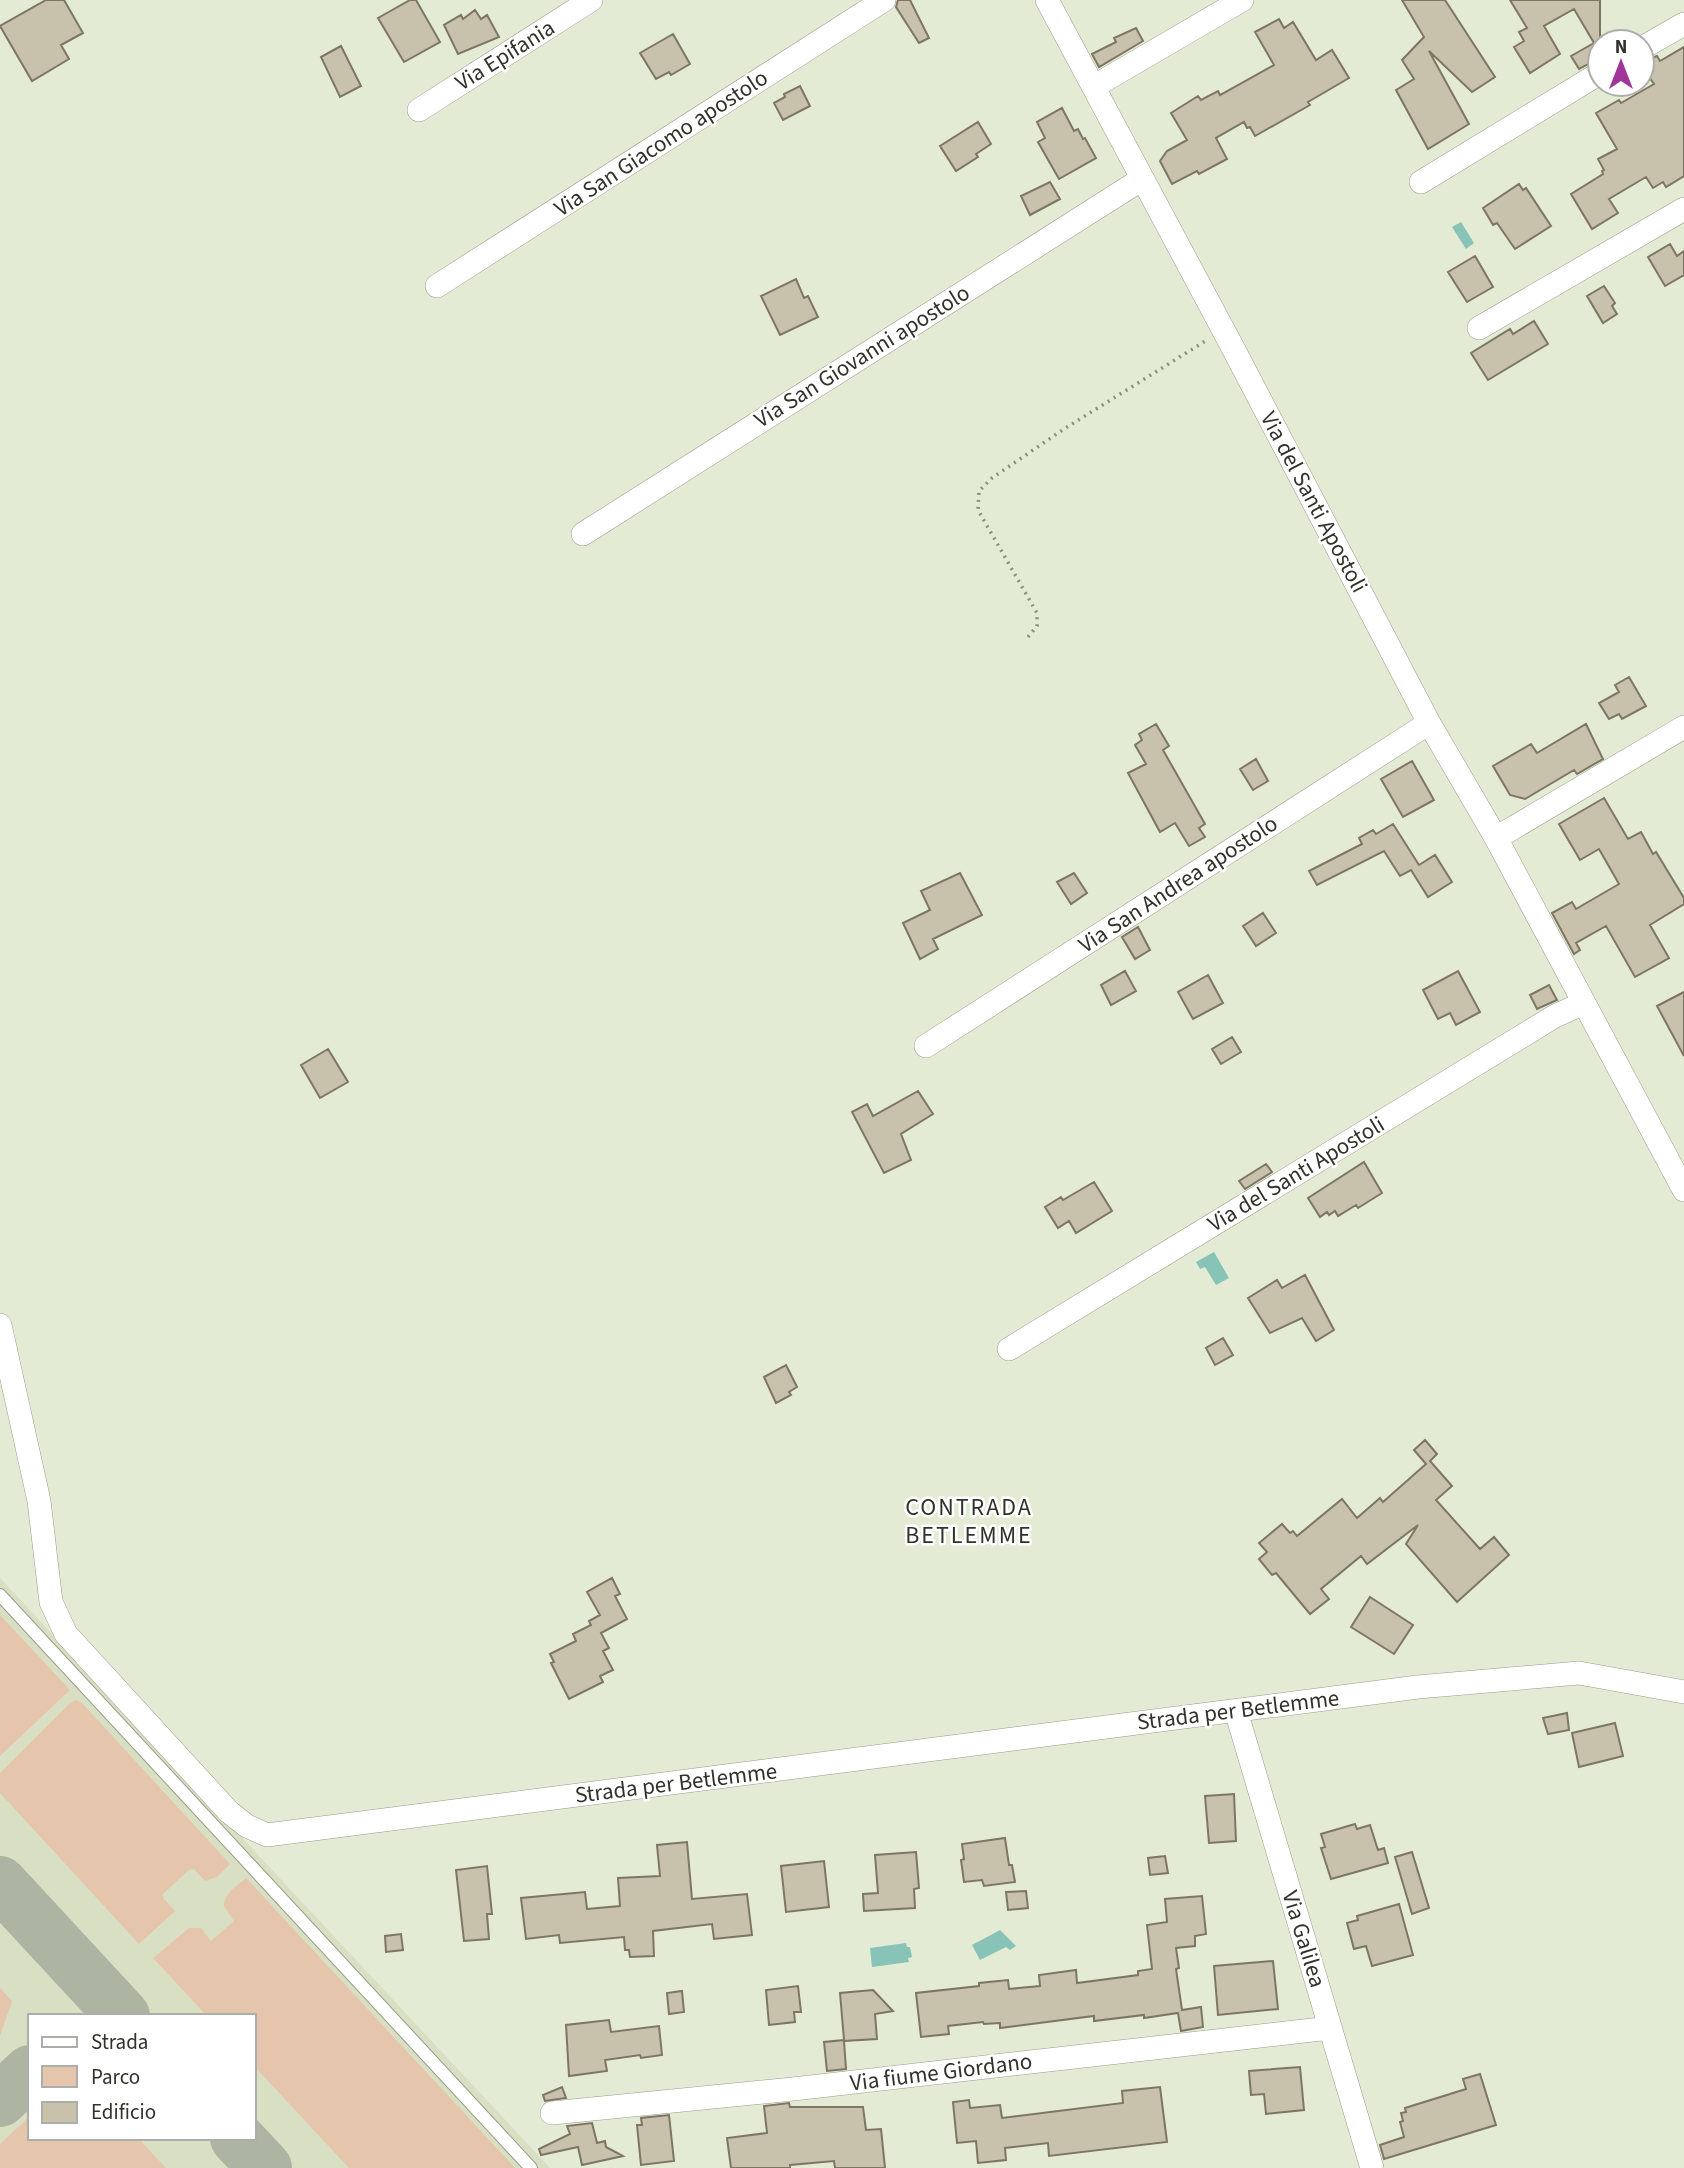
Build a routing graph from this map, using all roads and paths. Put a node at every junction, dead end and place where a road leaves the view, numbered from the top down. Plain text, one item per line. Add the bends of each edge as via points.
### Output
1 (591, 0) edge
2 (884, 0) edge
3 (1047, 0) edge
4 (1242, 0) edge
5 (1684, 24) edge
6 (1656, 40) edge
7 (1105, 80) dead end
8 (1586, 82) edge
9 (419, 110) dead end
10 (1142, 179) junction
11 (1421, 182) dead end
12 (1684, 209) edge
13 (437, 286) dead end
14 (1479, 328) dead end
15 (1223, 330) junction
16 (583, 534) dead end
17 (1028, 637) dead end
18 (1429, 723) junction
19 (1684, 727) edge
20 (1496, 838) junction
21 (1584, 1003) junction
22 (926, 1046) dead end
23 (1681, 1176) edge
24 (0, 1325) edge
25 (1009, 1349) dead end
26 (0, 1595) edge
27 (1684, 1692) edge
28 (1236, 1711) junction
29 (1330, 2028) junction
30 (552, 2113) dead end
31 (531, 2168) edge
32 (1372, 2168) edge

1 - 9 street, Via Epifania
2 - 13 street, Via San Giacomo apostolo
3 - 10 street, Via del Santi Apostoli
4 - 7 street
5 - 6 street
8 - 11 street
10 - 15 street, Via del Santi Apostoli
10 - 16 street, Via San Giovanni apostolo
12 - 14 street
15 - 17 path via 1064,429 979,491 978,510 1037,613 1037,626
15 - 18 street, Via del Santi Apostoli
18 - 20 street, Via del Santi Apostoli
18 - 22 street, Via San Andrea apostolo
19 - 20 street
20 - 21 street, Via del Santi Apostoli
21 - 23 street, Via del Santi Apostoli
21 - 25 street, Via del Santi Apostoli via 1555,1016
24 - 28 street, Strada per Betlemme via 39,1501 56,1616 66,1634 229,1812 267,1835
26 - 31 lane
27 - 28 street, Strada per Betlemme via 1579,1672
28 - 29 street, Via Galilea
29 - 30 street, Via fiume Giordano
29 - 32 street, Via Galilea

